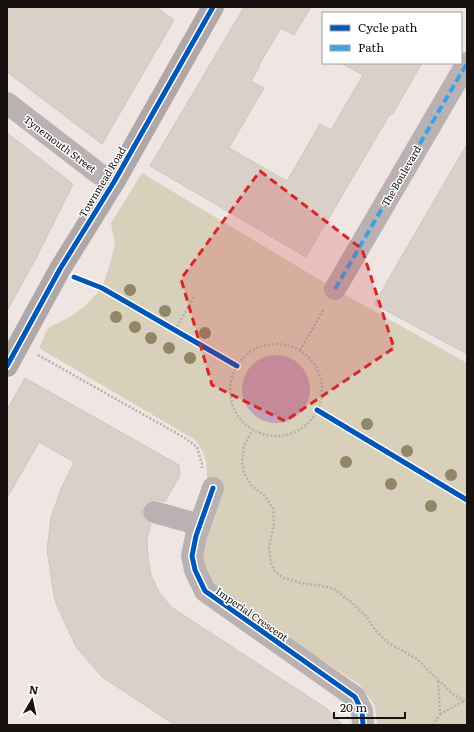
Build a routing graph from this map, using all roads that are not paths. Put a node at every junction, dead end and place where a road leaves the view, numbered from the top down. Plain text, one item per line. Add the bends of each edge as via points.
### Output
1 (207, 9) edge
2 (467, 63) edge
3 (7, 103) edge
4 (114, 182) junction
5 (336, 289) dead end
6 (10, 353) edge
7 (213, 488) road end
8 (154, 512) dead end
9 (200, 525) junction
10 (363, 725) edge

1 - 4 street, Townmead Road
2 - 5 street, The Boulevard
3 - 4 street, Tynemouth Street via 98,173
4 - 6 street, Townmead Road
7 - 9 street, Imperial Crescent
8 - 9 street
9 - 10 street, Imperial Crescent via 192,556 195,570 205,591 355,697 362,711

